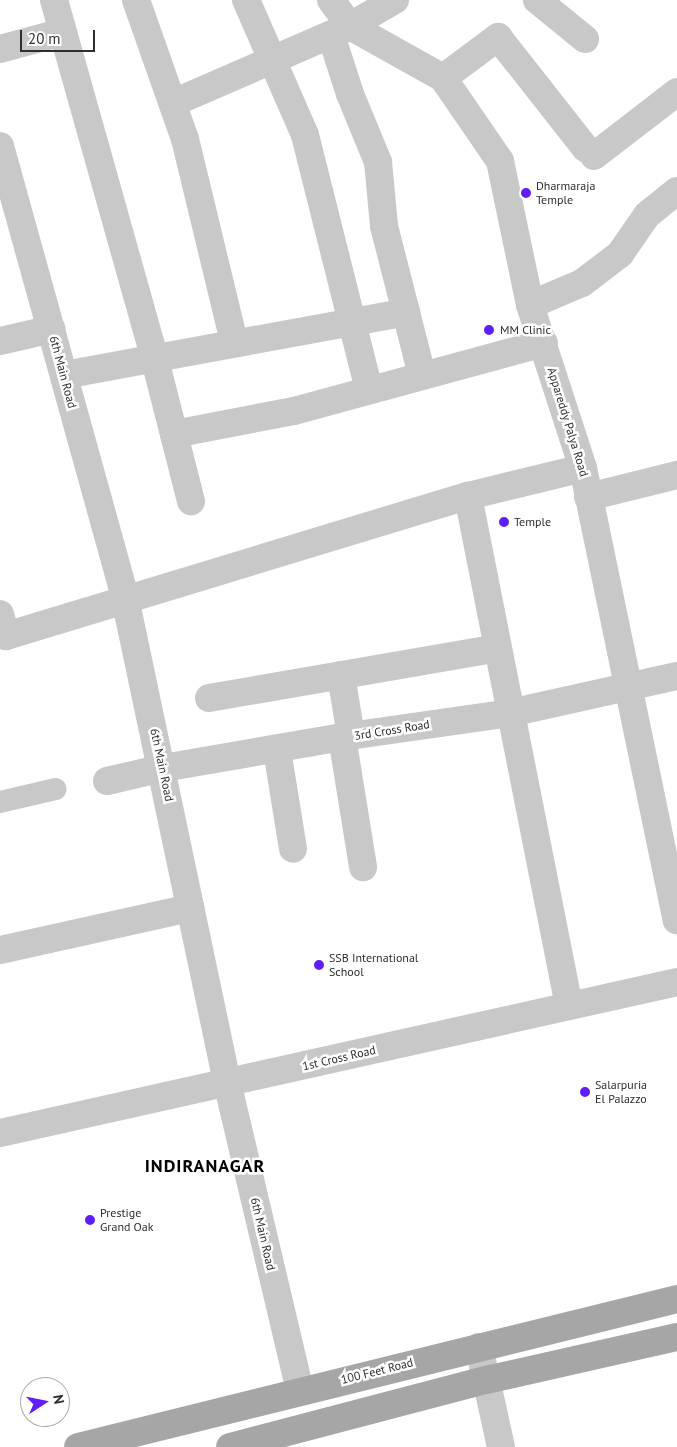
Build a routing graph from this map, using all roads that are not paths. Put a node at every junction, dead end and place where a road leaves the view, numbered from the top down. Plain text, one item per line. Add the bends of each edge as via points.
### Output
1 (54, 0) edge
2 (136, 0) edge
3 (246, 0) edge
4 (331, 0) edge
5 (395, 0) edge
6 (537, 0) edge
7 (341, 30) junction
8 (63, 32) junction
9 (585, 39) dead end
10 (0, 49) edge
11 (274, 60) junction
12 (443, 78) junction
13 (677, 92) edge
14 (173, 103) junction
15 (0, 146) edge
16 (677, 191) edge
17 (9, 205) edge
18 (530, 305) junction
19 (406, 312) junction
20 (353, 320) junction
21 (52, 329) junction
22 (0, 341) edge
23 (234, 342) junction
24 (544, 344) junction
25 (154, 356) junction
26 (64, 375) junction
27 (422, 375) junction
28 (369, 389) junction
29 (174, 434) junction
30 (584, 468) junction
31 (677, 475) edge
32 (468, 496) junction
33 (588, 497) junction
34 (191, 501) dead end
35 (125, 598) junction
36 (2, 629) edge
37 (498, 648) junction
38 (341, 675) junction
39 (677, 676) edge
40 (628, 688) junction
41 (209, 698) dead end
42 (510, 713) junction
43 (347, 737) junction
44 (278, 750) junction
45 (163, 768) junction
46 (107, 781) dead end
47 (56, 789) dead end
48 (0, 802) edge
49 (293, 849) dead end
50 (671, 859) edge
51 (363, 867) dead end
52 (190, 908) junction
53 (677, 920) edge
54 (0, 950) edge
55 (677, 982) edge
56 (570, 1006) junction
57 (227, 1082) junction
58 (0, 1133) edge
59 (677, 1300) edge
60 (677, 1336) edge
61 (479, 1346) junction
62 (486, 1380) junction
63 (300, 1390) junction
64 (78, 1447) edge
65 (230, 1447) edge
66 (501, 1447) edge

1 - 8 street
2 - 14 street
3 - 11 street
4 - 7 street, Appareddy Palya Road
5 - 7 street
6 - 9 street
7 - 11 street
7 - 12 street, Appareddy Palya Road
7 - 19 street via 350,94 378,162 384,226
8 - 10 street
8 - 25 street
11 - 14 street
11 - 20 street via 305,135
12 - 13 street via 498,37 590,153
12 - 18 street, Appareddy Palya Road via 500,161
14 - 23 street via 185,139
15 - 17 street, 6th Main Road
16 - 18 street via 646,215 620,254 582,283
17 - 21 street, 6th Main Road
18 - 24 street, Appareddy Palya Road
19 - 20 street
19 - 27 street
20 - 23 street
20 - 28 street
21 - 22 street
21 - 26 street, 6th Main Road
23 - 25 street
24 - 27 street
24 - 30 street, Appareddy Palya Road
25 - 26 street
25 - 29 street
26 - 35 street, 6th Main Road
27 - 28 street
28 - 29 street via 294,411
29 - 34 street
30 - 32 street
30 - 33 street, Appareddy Palya Road
31 - 33 street
32 - 35 street
32 - 37 street
33 - 40 street, Appareddy Palya Road
35 - 36 street
35 - 45 street, 6th Main Road
37 - 38 street
37 - 42 street
38 - 41 street
38 - 43 street
39 - 40 street, 3rd Cross Road
40 - 42 street, 3rd Cross Road
40 - 50 street, Appareddy Palya Road
42 - 43 street, 3rd Cross Road
42 - 56 street
43 - 44 street, 3rd Cross Road
43 - 51 street
44 - 45 street, 3rd Cross Road
44 - 49 street
45 - 46 street, 3rd Cross Road
45 - 52 street, 6th Main Road
47 - 48 street
50 - 53 street, Appareddy Palya Road
52 - 54 street
52 - 57 street, 6th Main Road
55 - 56 street, 1st Cross Road
56 - 57 street, 1st Cross Road
57 - 58 street, 1st Cross Road
57 - 63 street, 6th Main Road
59 - 61 main road, 100 Feet Road
60 - 62 main road
61 - 62 street
61 - 63 main road, 100 Feet Road
62 - 65 main road
62 - 66 street
63 - 64 main road, 100 Feet Road

